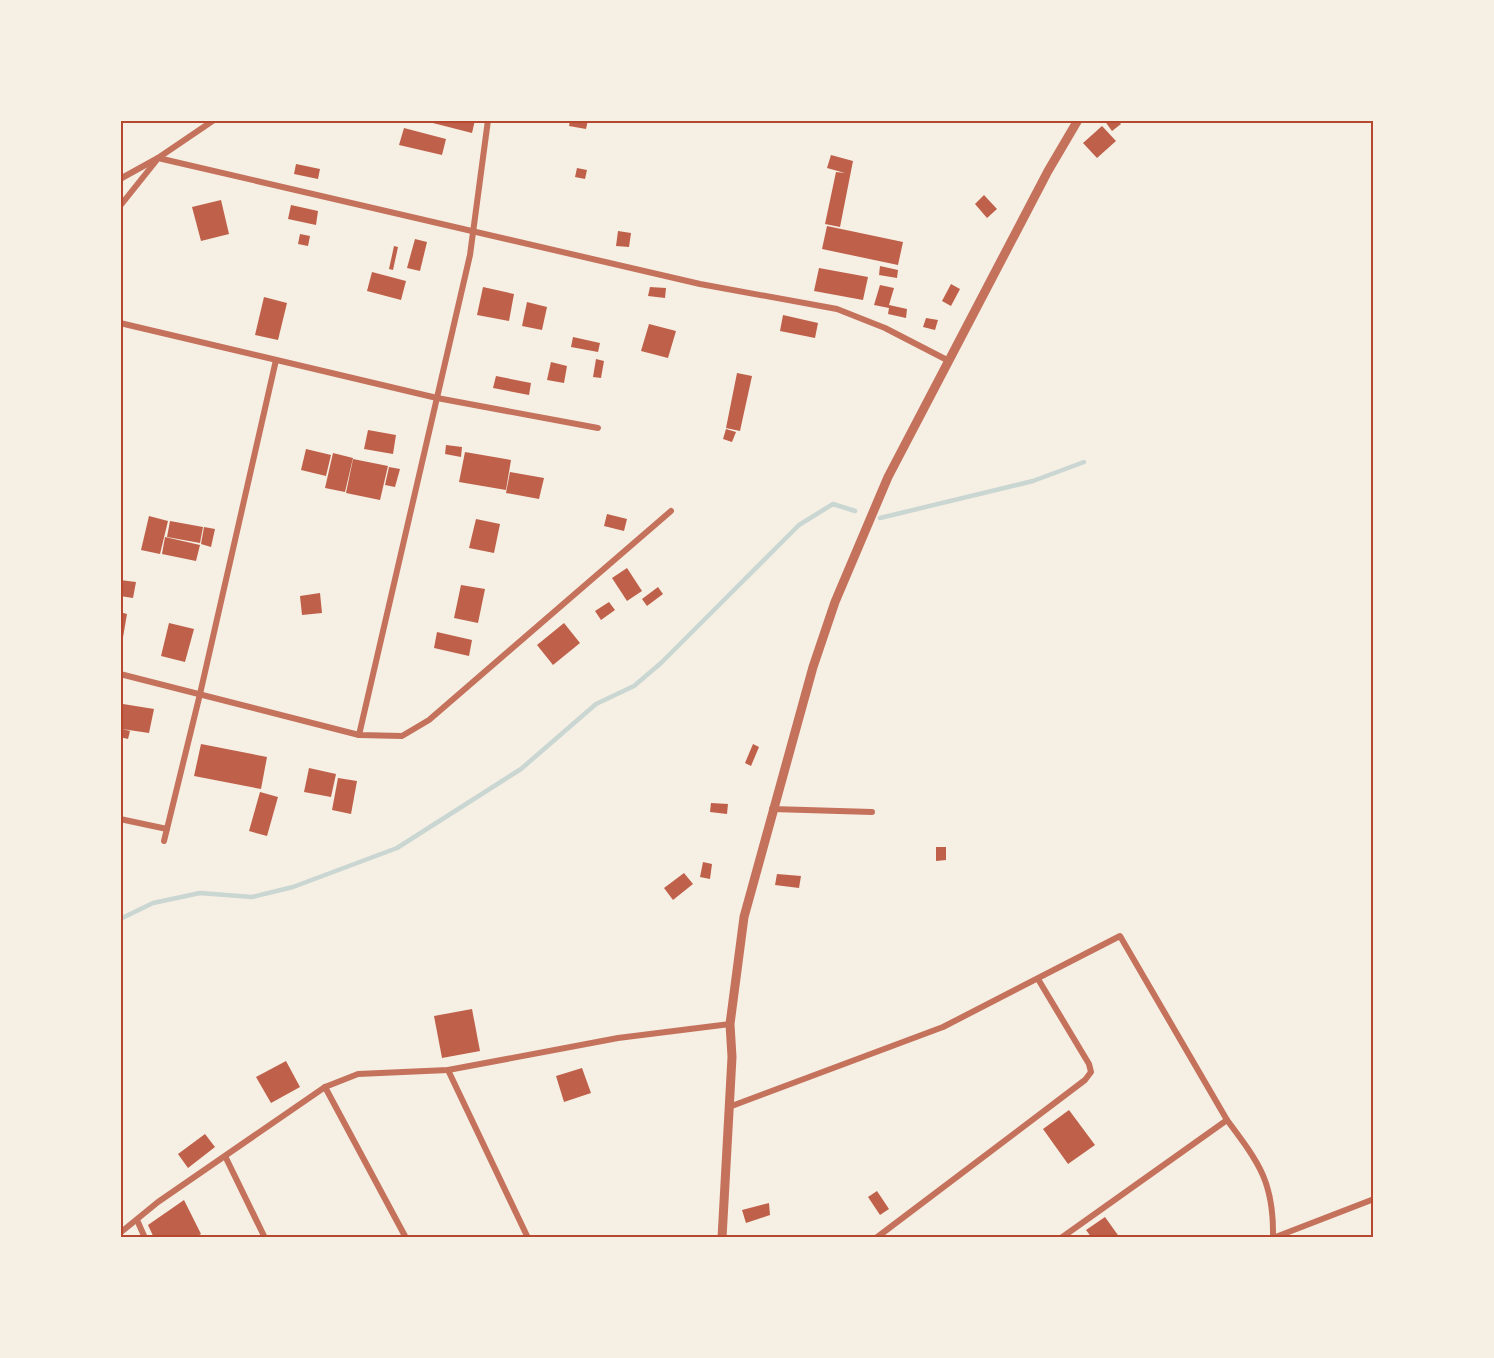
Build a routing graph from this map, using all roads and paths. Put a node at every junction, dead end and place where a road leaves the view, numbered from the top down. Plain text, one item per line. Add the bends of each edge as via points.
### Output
1 (214, 120) edge
2 (488, 120) edge
3 (1078, 120) edge
4 (158, 158) junction
5 (120, 179) edge
6 (120, 206) edge
7 (475, 230) junction
8 (120, 323) edge
9 (276, 360) junction
10 (949, 361) junction
11 (437, 398) junction
12 (598, 428) dead end
13 (671, 511) dead end
14 (120, 674) edge
15 (200, 694) junction
16 (359, 735) junction
17 (771, 809) junction
18 (872, 812) dead end
19 (120, 819) edge
20 (167, 829) junction
21 (164, 841) dead end
22 (1038, 979) junction
23 (730, 1024) junction
24 (448, 1070) junction
25 (325, 1087) junction
26 (729, 1107) junction
27 (1227, 1120) junction
28 (226, 1158) junction
29 (1374, 1199) edge
30 (137, 1220) junction
31 (120, 1233) edge
32 (145, 1238) edge
33 (265, 1238) edge
34 (406, 1238) edge
35 (528, 1238) edge
36 (722, 1238) edge
37 (876, 1238) edge
38 (1061, 1238) edge
39 (1273, 1238) edge

1 - 4 street
2 - 7 street
3 - 10 street
4 - 5 street
4 - 6 street
4 - 7 street
7 - 10 street via 700,284 849,312
7 - 11 street
8 - 9 street
9 - 11 street
9 - 15 street
10 - 17 street via 874,506 835,602
11 - 12 street
11 - 16 street
13 - 16 street via 429,720 402,736
14 - 15 street
15 - 16 street
15 - 20 street
17 - 18 street
17 - 23 street via 744,917
19 - 20 street
20 - 21 street
22 - 26 street via 943,1027
22 - 27 street via 1120,936
22 - 37 street via 1091,1072
23 - 24 street via 618,1038
23 - 26 street
24 - 25 street via 358,1074
24 - 35 street
25 - 28 street
25 - 34 street
26 - 36 street
27 - 38 street
27 - 39 street via 1268,1182 1274,1215
28 - 30 street
28 - 33 street
29 - 39 street
30 - 31 street
30 - 32 street

